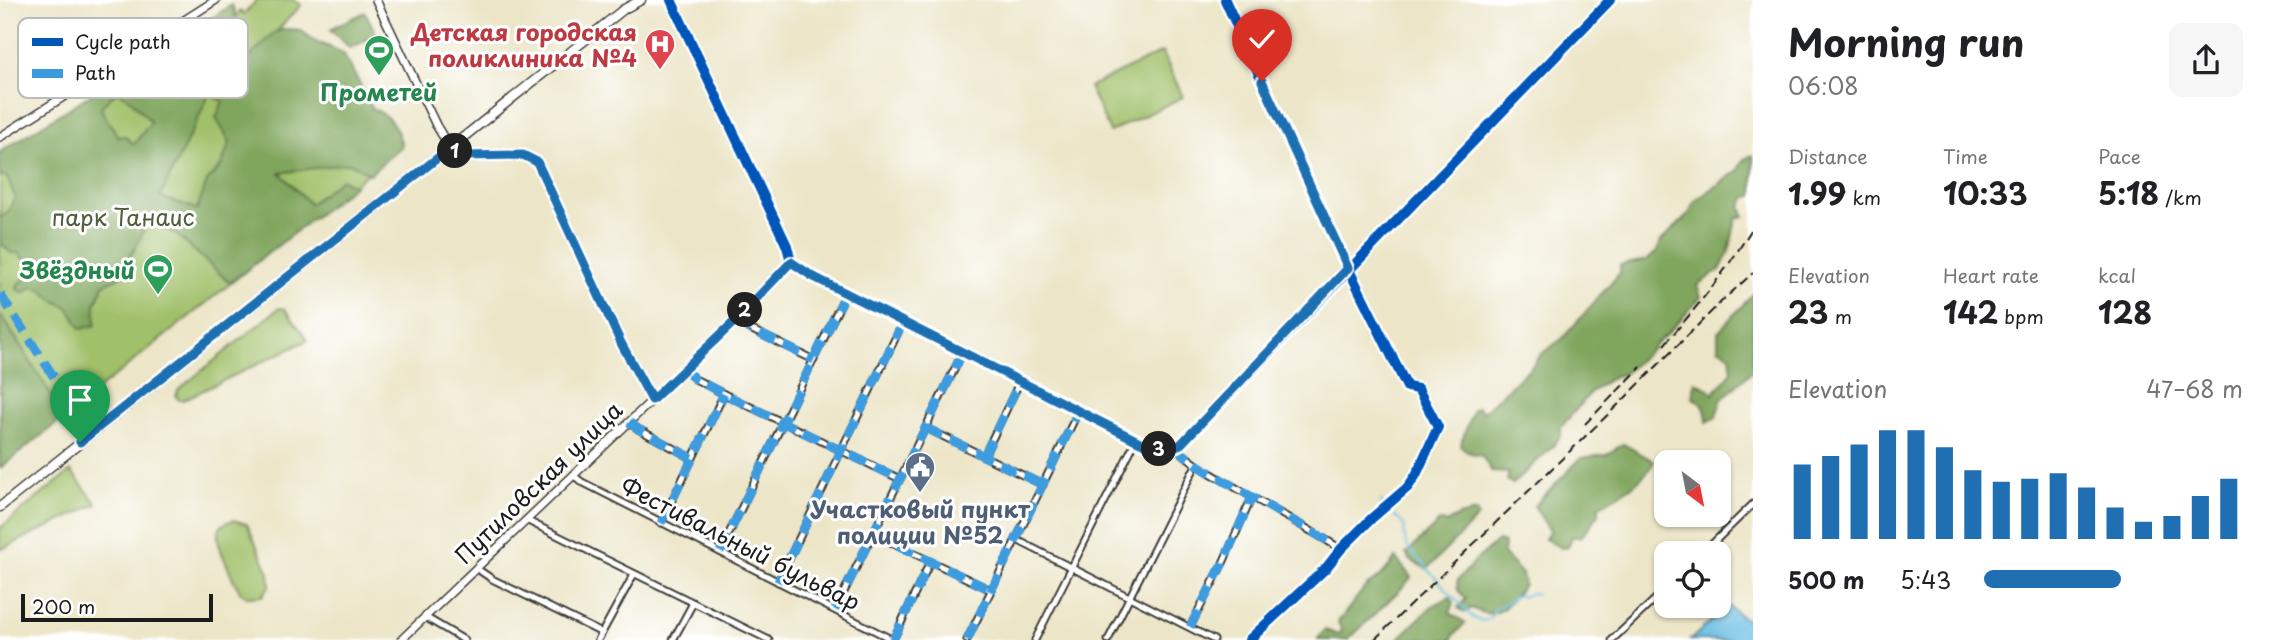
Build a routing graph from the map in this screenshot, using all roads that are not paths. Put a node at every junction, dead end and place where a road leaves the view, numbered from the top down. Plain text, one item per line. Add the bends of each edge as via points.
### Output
1 (216, 0) edge
2 (376, 0) edge
3 (640, 0) edge
4 (671, 0) edge
5 (1225, 0) edge
6 (1609, 0) edge
7 (188, 18) edge
8 (61, 98) edge
9 (0, 137) edge
10 (450, 148) junction
11 (791, 262) junction
12 (1348, 268) junction
13 (846, 292) junction
14 (737, 319) junction
15 (903, 322) junction
16 (962, 352) junction
17 (814, 360) junction
18 (683, 369) junction
19 (1020, 381) junction
20 (724, 394) junction
21 (652, 400) junction
22 (1079, 410) junction
23 (629, 422) junction
24 (783, 422) junction
25 (926, 428) junction
26 (1136, 440) junction
27 (1175, 446) junction
28 (841, 451) junction
29 (984, 456) junction
30 (692, 458) junction
31 (1196, 465) junction
32 (574, 475) junction
33 (900, 479) junction
34 (1043, 485) junction
35 (1252, 498) junction
36 (1753, 504) edge
37 (0, 507) edge
38 (526, 520) junction
39 (661, 523) junction
40 (873, 534) junction
41 (1017, 540) junction
42 (1715, 541) edge
43 (1341, 549) junction
44 (720, 552) junction
45 (930, 562) junction
46 (1072, 567) junction
47 (477, 568) junction
48 (634, 574) junction
49 (778, 582) junction
50 (990, 590) junction
51 (1130, 596) junction
52 (1654, 600) edge
53 (693, 603) junction
54 (835, 610) junction
55 (425, 617) junction
56 (1190, 627) junction
57 (751, 632) junction
58 (602, 633) junction
59 (401, 640) edge
60 (464, 640) edge
61 (598, 640) edge
62 (673, 640) edge
63 (747, 640) edge
64 (769, 640) edge
65 (893, 640) edge
66 (967, 640) edge
67 (1035, 640) edge
68 (1108, 640) edge
69 (1214, 640) edge
70 (1249, 640) edge
71 (1612, 640) edge

1 - 7 street
2 - 10 street
3 - 10 main road
4 - 11 street
5 - 12 street
6 - 12 street
8 - 9 street
10 - 21 street via 464,156 523,155 537,162
10 - 37 main road
11 - 13 street
11 - 14 street, Путиловская улица
12 - 27 street
12 - 43 street via 1407,387 1418,389 1438,427 1408,487
13 - 15 street
13 - 17 street
14 - 17 street
14 - 18 street, Путиловская улица
15 - 16 street
15 - 28 street
16 - 19 street
16 - 25 street
17 - 24 street
18 - 20 street
18 - 21 street, Путиловская улица
19 - 22 street
19 - 29 street
20 - 24 street
20 - 30 street
21 - 23 street, Путиловская улица
22 - 26 street
22 - 34 street
23 - 30 street
23 - 32 street, Путиловская улица
24 - 28 street
24 - 44 street
25 - 29 street
25 - 33 street
26 - 27 street via 1153,448
26 - 46 street
27 - 31 street
28 - 33 street
28 - 49 street
29 - 34 street
30 - 39 street
31 - 35 street
31 - 51 street
32 - 38 street, Путиловская улица
32 - 39 street, Фестивальный бульвар
33 - 40 street
34 - 41 street
35 - 43 street
35 - 56 street
36 - 42 street
38 - 47 street, Путиловская улица
38 - 48 street
39 - 44 street, Фестивальный бульвар
40 - 45 street
40 - 54 street
41 - 46 street
41 - 50 street
43 - 70 street
44 - 49 street, Фестивальный бульвар
45 - 50 street
45 - 65 street
46 - 51 street
46 - 67 street
47 - 55 street, Путиловская улица
47 - 58 street
48 - 53 street
48 - 58 street
49 - 54 street, Фестивальный бульвар
50 - 66 street
51 - 56 street
51 - 68 street
52 - 71 street
53 - 57 street
53 - 62 street
54 - 65 street, Фестивальный бульвар
55 - 59 street, Путиловская улица
55 - 60 street
56 - 69 street
57 - 63 street
57 - 64 street
58 - 61 street

